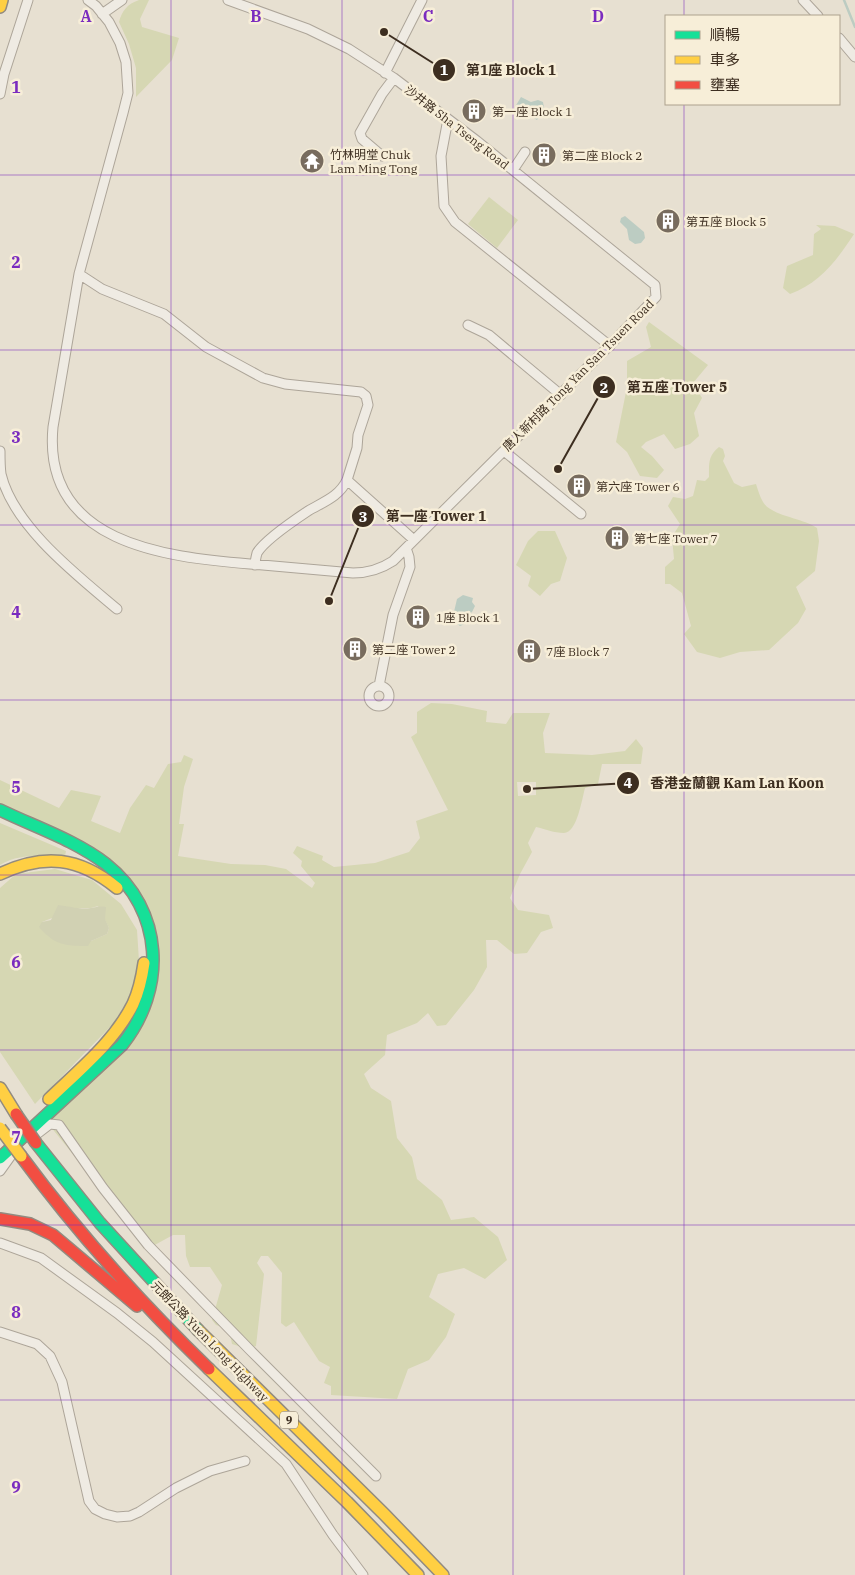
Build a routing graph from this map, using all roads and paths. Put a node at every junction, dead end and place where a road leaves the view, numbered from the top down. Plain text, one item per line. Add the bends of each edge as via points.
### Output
1 (2, 0) edge
2 (28, 0) edge
3 (88, 0) edge
4 (122, 0) edge
5 (228, 0) edge
6 (422, 0) edge
7 (803, 0) edge
8 (0, 7) edge
9 (102, 14) junction
10 (817, 15) edge
11 (840, 39) edge
12 (840, 39) edge
13 (855, 48) edge
14 (855, 57) edge
15 (390, 76) junction
16 (0, 94) edge
17 (448, 119) junction
18 (525, 152) dead end
19 (382, 156) dead end
20 (513, 170) junction
21 (79, 274) junction
22 (656, 297) joint
23 (468, 325) dead end
24 (610, 346) junction
25 (561, 394) junction
26 (0, 451) edge
27 (504, 451) junction
28 (347, 480) junction
29 (581, 514) dead end
30 (414, 540) junction
31 (406, 548) junction
32 (255, 565) junction
33 (117, 609) dead end
34 (379, 686) dead end
35 (0, 810) edge
36 (0, 874) edge
37 (0, 1088) edge
38 (0, 1128) edge
39 (0, 1145) edge
40 (0, 1158) edge
41 (0, 1171) edge
42 (0, 1219) edge
43 (0, 1243) edge
44 (0, 1332) edge
45 (188, 1346) junction
46 (245, 1461) dead end
47 (376, 1476) dead end
48 (363, 1575) edge
49 (418, 1575) edge
50 (443, 1575) edge

1 - 8 highway
2 - 16 street
3 - 9 street, 唐人新村路 Tong Yan San Tsuen Road
4 - 9 street
5 - 15 street, 沙井路 Sha Tseng Road via 308,28 349,49
6 - 15 street
7 - 10 street
9 - 21 street, 唐人新村路 Tong Yan San Tsuen Road via 124,52 128,94
11 - 14 street
12 - 13 street
15 - 17 street, 沙井路 Sha Tseng Road
15 - 19 street via 360,134
17 - 20 street, 沙井路 Sha Tseng Road
17 - 24 street via 441,156 444,206 449,214
18 - 20 street
20 - 22 street, 沙井路 Sha Tseng Road via 651,281 655,285
21 - 28 street via 102,289 164,314 206,347 263,378 285,384 361,392 366,396 368,406
21 - 32 street, 唐人新村路 Tong Yan San Tsuen Road via 52,437 54,465 68,499 94,525 133,544 186,557
22 - 24 street, 唐人新村路 Tong Yan San Tsuen Road
23 - 25 street via 489,335
24 - 25 street, 唐人新村路 Tong Yan San Tsuen Road
25 - 27 street, 唐人新村路 Tong Yan San Tsuen Road
26 - 33 street via 1,473 6,488 31,527 56,557
27 - 29 street
27 - 30 street, 唐人新村路 Tong Yan San Tsuen Road
28 - 30 street
28 - 32 street via 335,496 302,515 264,546 257,554
30 - 31 street, 唐人新村路 Tong Yan San Tsuen Road
31 - 32 street, 唐人新村路 Tong Yan San Tsuen Road via 387,565 360,573
31 - 34 street via 410,567 393,615
35 - 40 highway via 106,864 134,894 144,911 154,951 151,991 135,1029 122,1045
36 - 39 highway via 34,861 56,859 75,862 104,876 123,894 136,915 143,938 144,959 136,995 114,1033
37 - 50 highway, 元朗公路 Yuen Long Highway / 9, bridge via 36,1143 100,1223 174,1305
38 - 45 highway, 元朗公路 Yuen Long Highway / 9, bridge via 53,1199
41 - 47 street via 7,1160 44,1128 60,1125 102,1188 148,1245
42 - 45 highway via 31,1224 56,1237
43 - 48 street via 41,1258 153,1342 286,1464 332,1535
44 - 46 street via 37,1344 50,1356 62,1382 89,1501 100,1512 117,1516 134,1514 210,1471
45 - 49 highway, 元朗公路 Yuen Long Highway / 9

